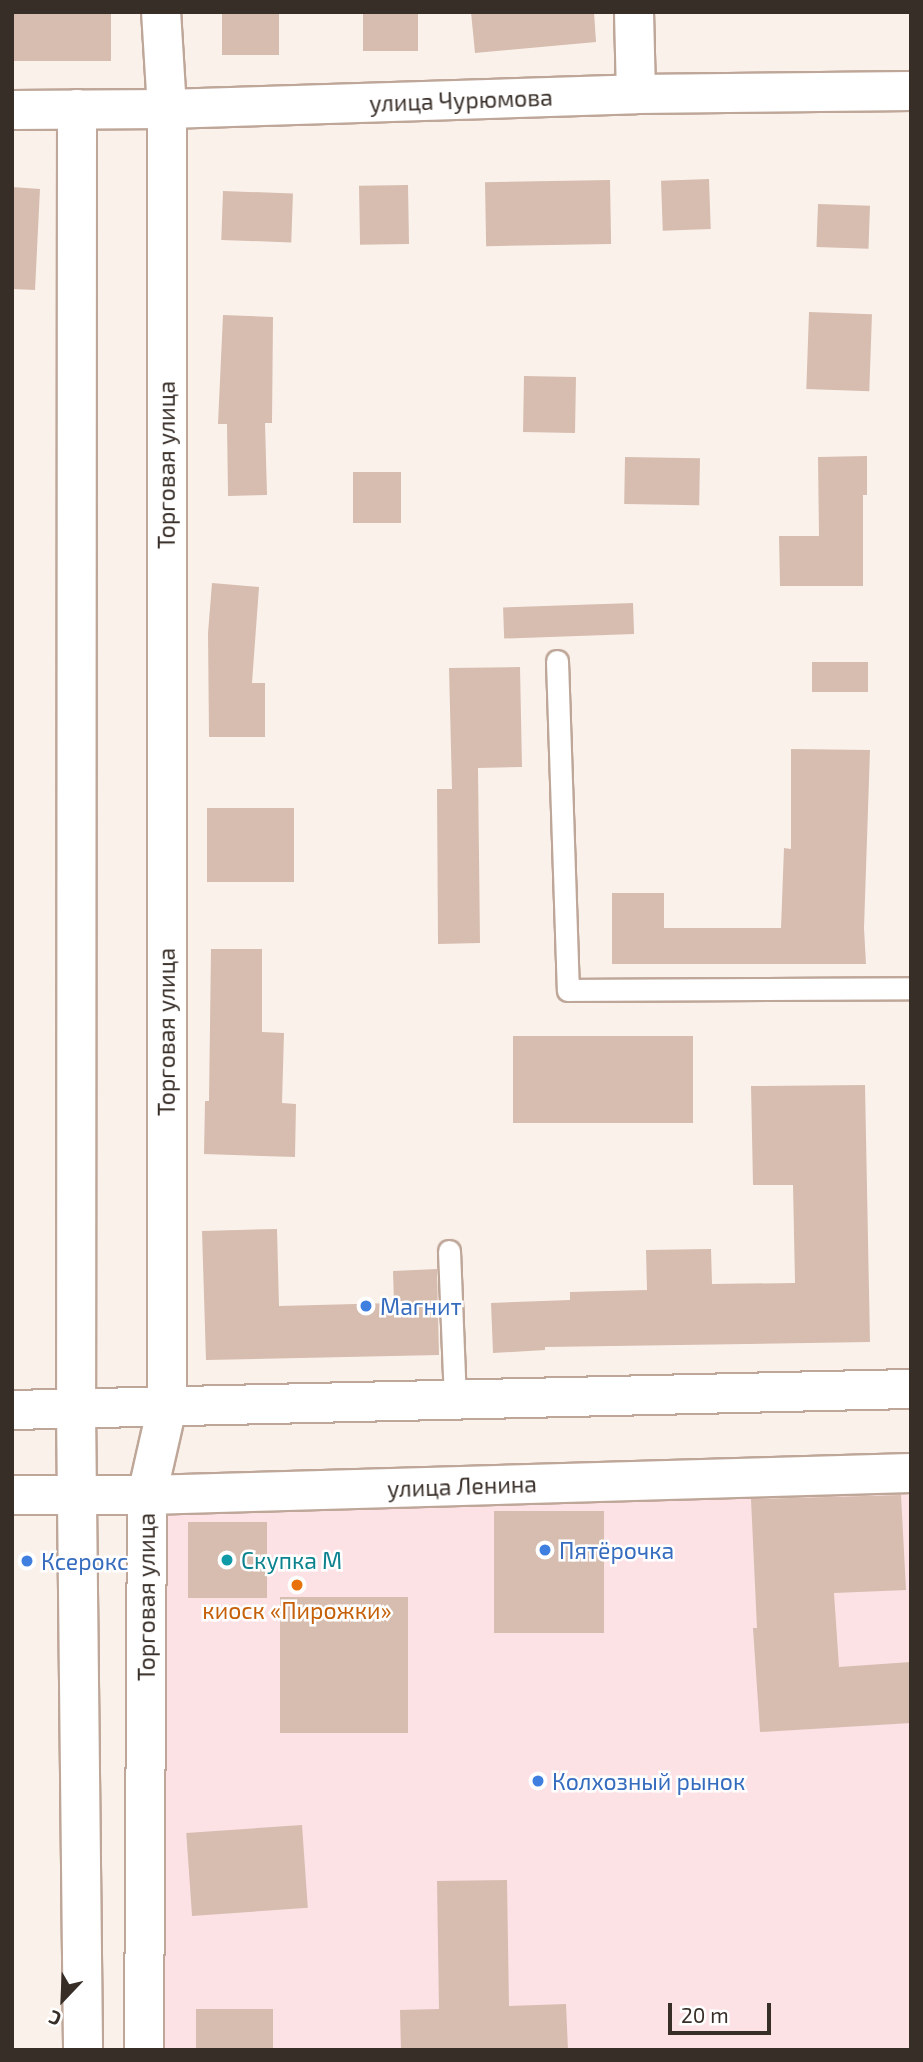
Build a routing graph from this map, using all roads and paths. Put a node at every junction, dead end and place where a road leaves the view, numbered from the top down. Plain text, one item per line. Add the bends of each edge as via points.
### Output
1 (161, 12) edge
2 (634, 12) edge
3 (911, 91) edge
4 (636, 94) junction
5 (77, 109) junction
6 (167, 109) junction
7 (12, 110) edge
8 (557, 662) dead end
9 (911, 988) edge
10 (449, 1251) dead end
11 (911, 1389) edge
12 (455, 1400) junction
13 (167, 1407) junction
14 (76, 1409) junction
15 (12, 1410) edge
16 (911, 1473) edge
17 (77, 1494) junction
18 (12, 1495) edge
19 (147, 1495) junction
20 (83, 2050) edge
21 (144, 2050) edge

1 - 6 street, Торговая улица
2 - 4 street
3 - 4 street, улица Чурюмова
4 - 6 street, улица Чурюмова
5 - 6 street, улица Чурюмова
5 - 7 street, улица Чурюмова
5 - 14 street
6 - 13 street, Торговая улица
8 - 9 lane via 568,990
10 - 12 lane
11 - 12 street
12 - 13 street
13 - 14 street
13 - 19 street, Торговая улица
14 - 15 street
14 - 17 street
16 - 19 street, улица Ленина
17 - 18 street, улица Ленина
17 - 19 street, улица Ленина
17 - 20 street
19 - 21 street, Торговая улица

